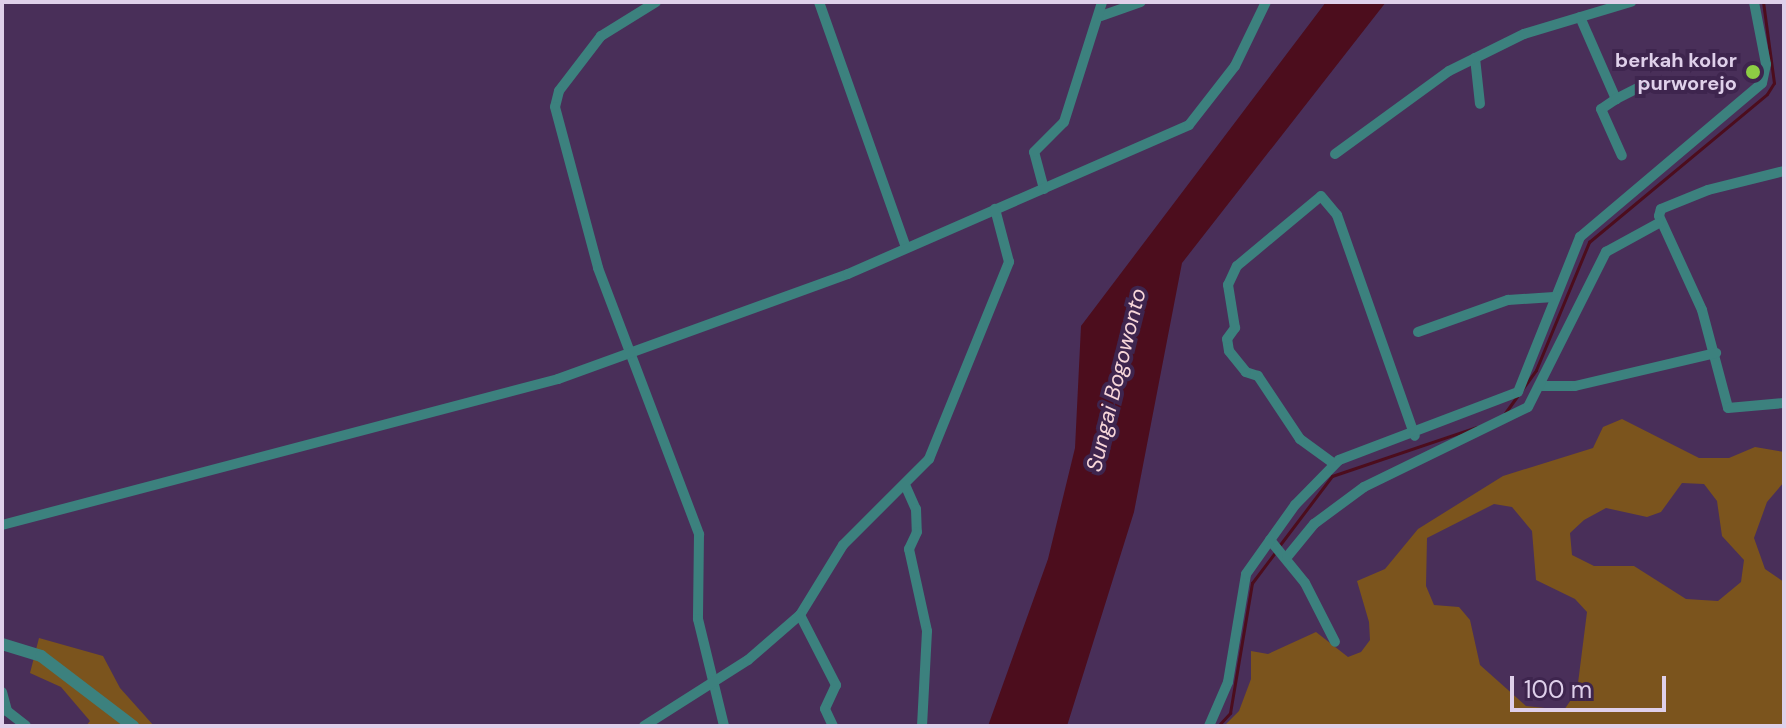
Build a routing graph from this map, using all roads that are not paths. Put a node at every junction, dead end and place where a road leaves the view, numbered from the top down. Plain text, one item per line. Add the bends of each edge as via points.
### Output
1 (656, 2) edge
2 (819, 2) edge
3 (1102, 2) edge
4 (1141, 2) edge
5 (1266, 2) edge
6 (1631, 2) edge
7 (1754, 2) edge
8 (1101, 16) junction
9 (1580, 17) junction
10 (1475, 58) junction
11 (1644, 85) dead end
12 (1616, 99) junction
13 (1480, 104) dead end
14 (1335, 154) dead end
15 (1622, 156) dead end
16 (1784, 171) edge
17 (1044, 189) junction
18 (995, 209) junction
19 (1659, 223) junction
20 (905, 245) junction
21 (1554, 297) junction
22 (1418, 332) dead end
23 (632, 353) junction
24 (1716, 353) junction
25 (1540, 386) junction
26 (1784, 403) edge
27 (1415, 436) junction
28 (1333, 463) junction
29 (906, 487) junction
30 (2, 525) edge
31 (1272, 542) junction
32 (1286, 555) junction
33 (800, 615) junction
34 (1335, 642) dead end
35 (2, 644) edge
36 (713, 682) junction
37 (2, 692) edge
38 (26, 726) edge
39 (133, 726) edge
40 (644, 726) edge
41 (724, 726) edge
42 (833, 726) edge
43 (922, 726) edge
44 (1209, 726) edge

1 - 23 street via 601,36 559,91 555,107 598,268
2 - 20 street
3 - 8 street
4 - 8 street
5 - 17 street via 1235,66 1196,119
6 - 9 street
7 - 21 street via 1766,64 1762,83 1580,237
8 - 17 street via 1064,122 1034,152
9 - 10 street
9 - 12 street
10 - 13 street
10 - 14 street
11 - 12 street
12 - 15 street via 1601,109
16 - 19 street via 1661,209
17 - 18 street
18 - 20 street
18 - 29 street via 1009,262 929,459
19 - 24 street
19 - 25 street via 1606,252
20 - 23 street via 848,274
21 - 22 street via 1508,300
21 - 27 street via 1518,392
23 - 30 street via 303,451
23 - 36 street via 699,534 698,619
24 - 25 street via 1575,386
24 - 26 street via 1730,410
25 - 32 street via 1520,413 1420,458 1332,508
27 - 28 street
27 - 28 street via 1337,215 1321,196 1237,266 1227,307 1235,328 1227,339 1229,351 1246,372 1258,376 1300,439
28 - 31 street
29 - 33 street via 843,545
29 - 43 street via 916,509 909,551 927,631
31 - 32 street
31 - 44 street via 1241,587 1231,666
32 - 34 street
33 - 36 street
33 - 42 street via 836,685 825,709
35 - 39 street via 41,656
36 - 40 street
36 - 41 street
37 - 38 street via 7,711

